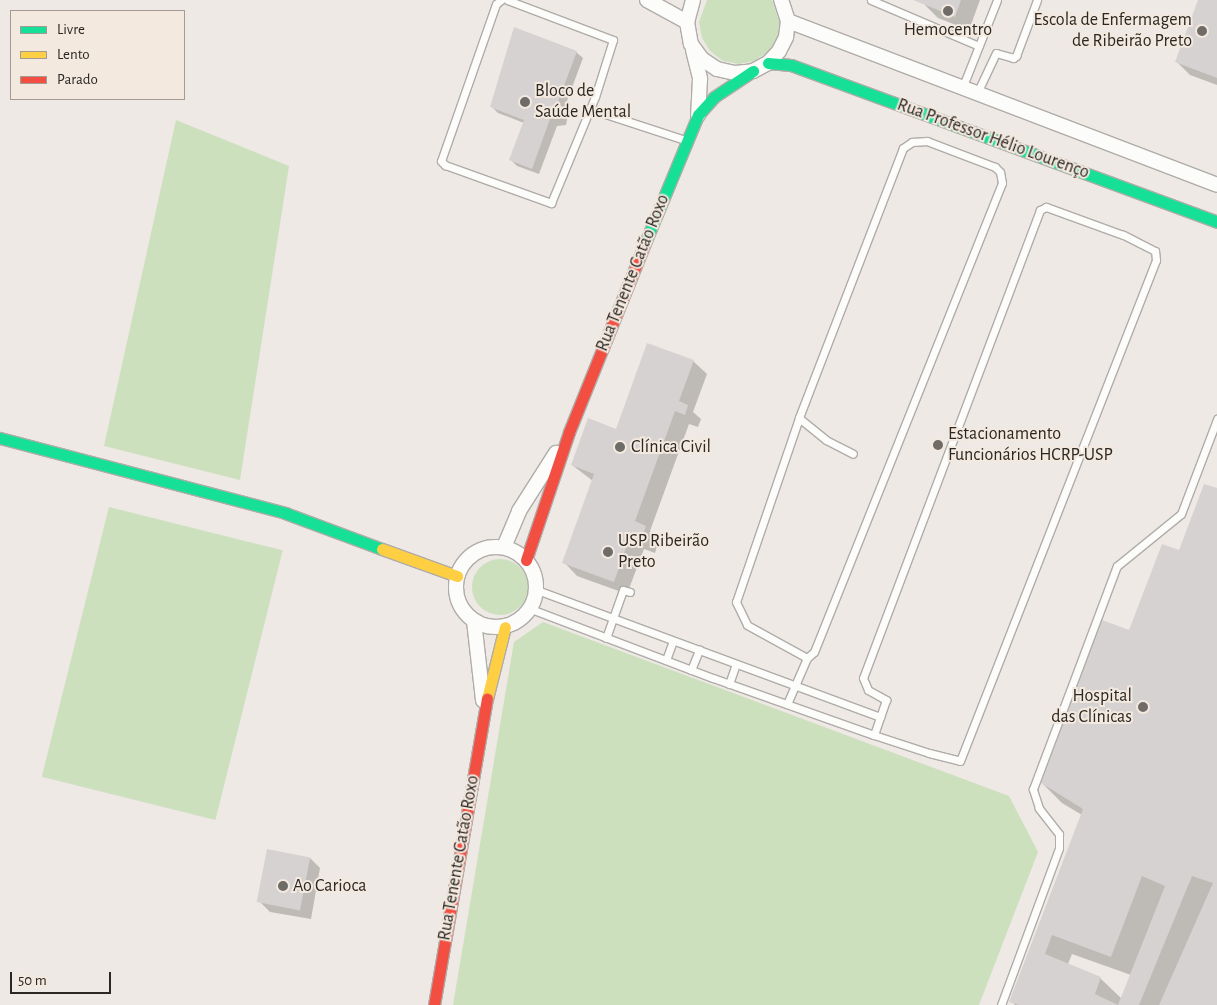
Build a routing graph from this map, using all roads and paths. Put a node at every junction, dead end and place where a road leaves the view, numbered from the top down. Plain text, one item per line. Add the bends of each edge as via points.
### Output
1 (501, 0) edge
2 (507, 0) edge
3 (647, 0) edge
4 (693, 0) edge
5 (781, 0) edge
6 (871, 0) edge
7 (997, 0) edge
8 (1037, 0) edge
9 (788, 21) junction
10 (687, 22) junction
11 (692, 44) junction
12 (979, 46) junction
13 (768, 63) junction
14 (752, 71) junction
15 (963, 86) junction
16 (978, 92) junction
17 (590, 109) junction
18 (698, 115) junction
19 (686, 140) junction
20 (1217, 185) edge
21 (1217, 222) edge
22 (799, 418) junction
23 (1217, 419) edge
24 (569, 432) junction
25 (1214, 432) edge
26 (0, 438) edge
27 (853, 454) dead end
28 (504, 547) junction
29 (526, 560) junction
30 (457, 576) junction
31 (537, 590) junction
32 (630, 592) dead end
33 (531, 609) junction
34 (613, 618) junction
35 (474, 621) junction
36 (504, 627) junction
37 (606, 638) junction
38 (673, 641) junction
39 (699, 650) junction
40 (807, 658) junction
41 (666, 660) junction
42 (736, 664) junction
43 (691, 670) junction
44 (729, 684) junction
45 (795, 684) junction
46 (786, 704) junction
47 (484, 711) junction
48 (880, 717) junction
49 (874, 735) junction
50 (434, 1005) edge
51 (1001, 1005) edge

1 - 17 lane via 496,4 441,161 551,203
2 - 17 lane via 613,40
3 - 10 street
4 - 10 street
5 - 9 street
6 - 12 lane
7 - 12 lane
8 - 16 lane via 1016,56 996,53
9 - 13 street via 786,37
9 - 15 street, Rua Professor Hélio Lourenço
10 - 11 street, Rua Tenente Catão Roxo
11 - 14 street via 702,59 717,69 734,73
11 - 18 street, Rua Tenente Catão Roxo via 700,79
12 - 15 lane
13 - 14 street
13 - 21 street, Rua Professor Hélio Lourenço via 791,65
14 - 18 street, Rua Tenente Catão Roxo via 714,97
15 - 16 street, Rua Professor Hélio Lourenço
16 - 20 street, Rua Professor Hélio Lourenço
17 - 19 lane
18 - 19 street, Rua Tenente Catão Roxo
19 - 24 street, Rua Tenente Catão Roxo
22 - 27 lane via 826,440
22 - 40 lane via 736,602 747,625
22 - 40 lane via 903,148 912,142 927,141 995,167 1000,172 1002,183 814,652
23 - 25 lane
24 - 28 street, Rua Tenente Catão Roxo via 520,511
24 - 29 street, Rua Tenente Catão Roxo
25 - 51 lane via 1181,514 1117,566 1033,790 1039,808 1059,834 1059,848
26 - 30 street via 285,514
28 - 29 street
28 - 30 street via 489,547 475,553
29 - 31 street via 536,579
30 - 35 street via 458,602
31 - 33 street
31 - 34 lane
32 - 34 lane via 623,590
33 - 36 street via 524,617
33 - 37 lane
34 - 37 lane
34 - 38 lane
35 - 36 street via 484,626
35 - 47 street, Rua Tenente Catão Roxo
36 - 47 street, Rua Tenente Catão Roxo
37 - 41 lane
38 - 39 lane
38 - 41 lane
39 - 42 lane
39 - 43 lane
40 - 45 lane
41 - 43 lane
42 - 44 lane
42 - 45 lane
43 - 44 lane
44 - 46 lane
45 - 46 lane
45 - 48 lane
46 - 49 lane
47 - 50 street, Rua Tenente Catão Roxo
48 - 49 lane
48 - 49 lane via 886,700 868,690 863,678 1040,210 1046,207 1123,235 1155,251 1156,260 960,761

